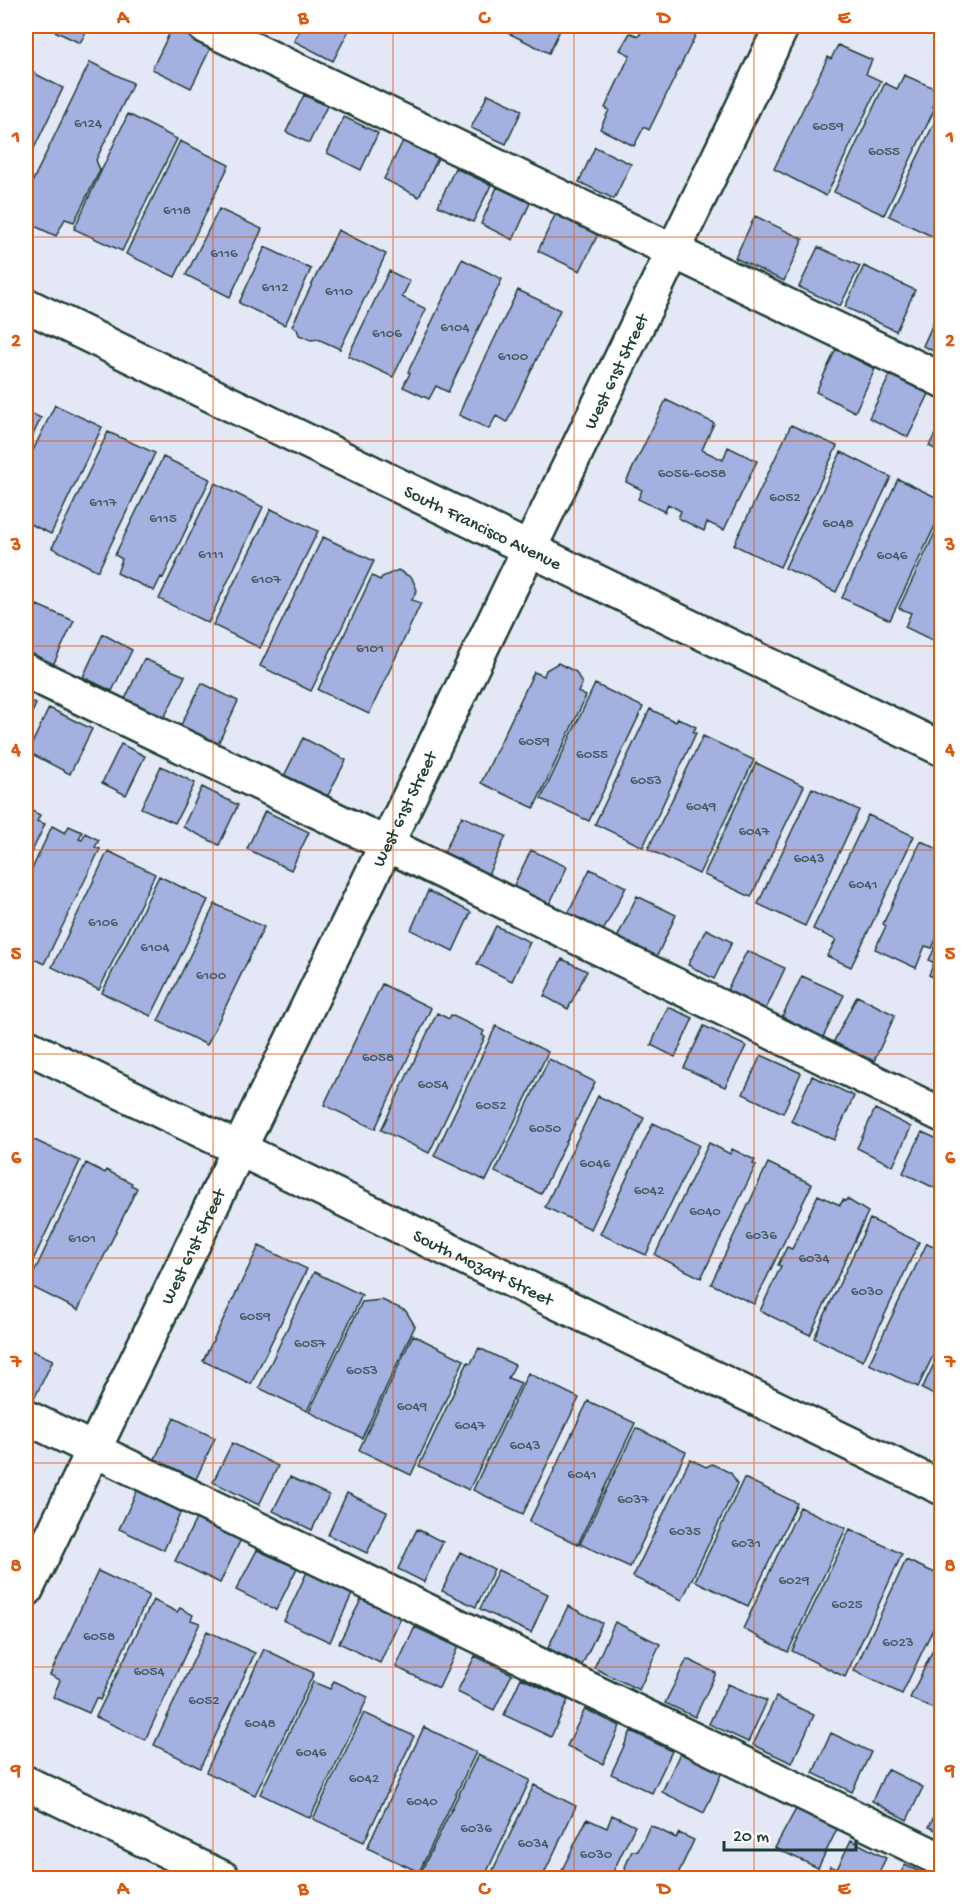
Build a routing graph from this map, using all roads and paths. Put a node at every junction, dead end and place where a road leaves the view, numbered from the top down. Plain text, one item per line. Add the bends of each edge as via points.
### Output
1 (204, 26) edge
2 (782, 26) edge
3 (672, 252) junction
4 (26, 305) edge
5 (942, 380) edge
6 (529, 549) junction
7 (26, 671) edge
8 (942, 749) edge
9 (386, 844) junction
10 (26, 1046) edge
11 (942, 1115) edge
12 (239, 1149) junction
13 (26, 1417) edge
14 (93, 1449) junction
15 (942, 1488) edge
16 (26, 1590) edge
17 (26, 1783) edge
18 (942, 1860) edge
19 (223, 1878) edge

1 - 3 street
2 - 3 street, West 61st Street
3 - 5 street
3 - 6 street, West 61st Street
4 - 6 street, South Francisco Avenue
6 - 8 street, South Francisco Avenue
6 - 9 street, West 61st Street
7 - 9 street
9 - 11 street
9 - 12 street, West 61st Street
10 - 12 street, South Mozart Street
12 - 14 street, West 61st Street
12 - 15 street, South Mozart Street
13 - 14 street
14 - 16 street, West 61st Street
14 - 18 street
17 - 19 street

